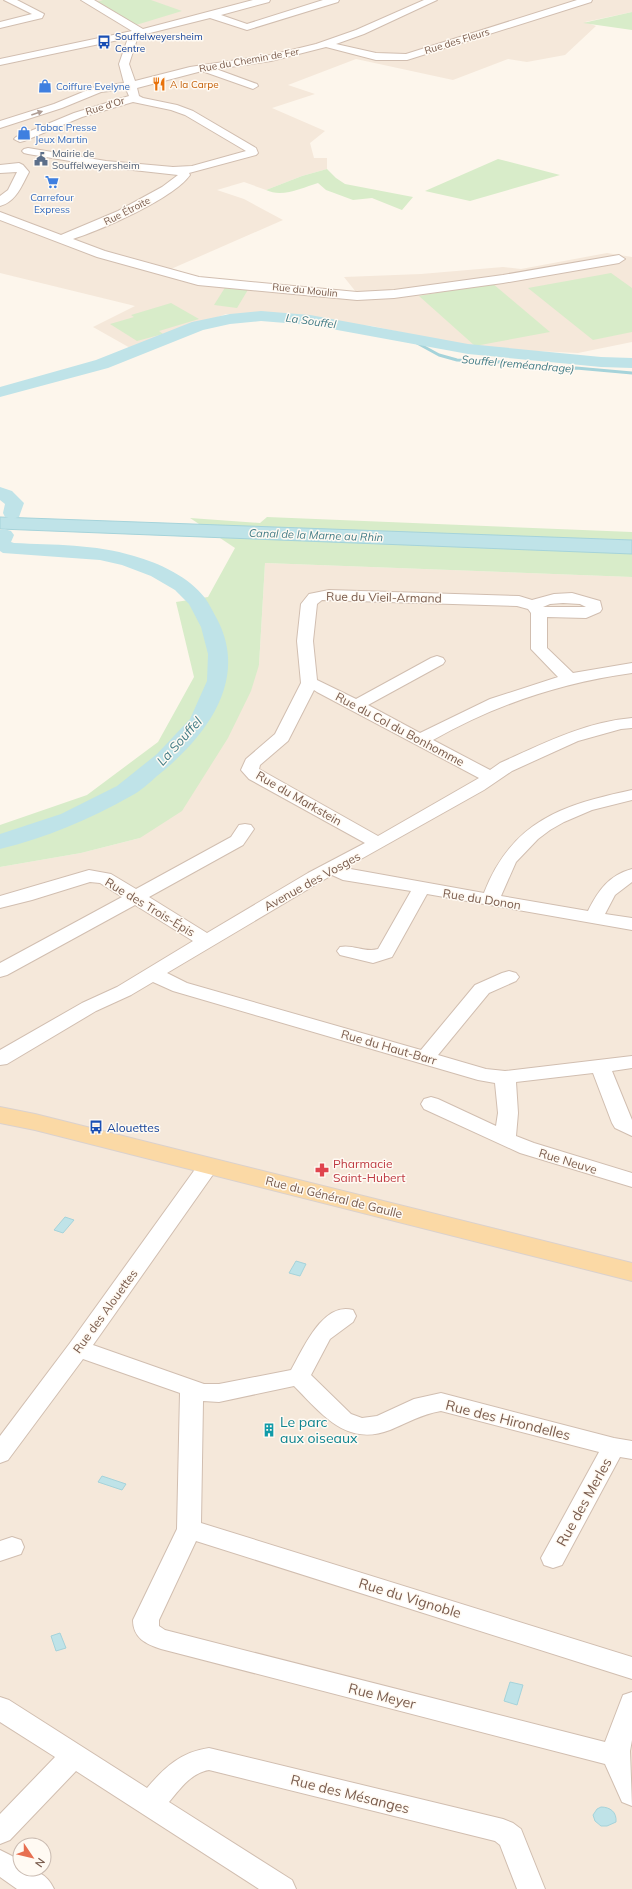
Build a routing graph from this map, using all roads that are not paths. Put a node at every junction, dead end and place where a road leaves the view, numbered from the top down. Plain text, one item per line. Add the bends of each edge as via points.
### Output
1 (9, 0) edge
2 (86, 0) edge
3 (265, 0) edge
4 (334, 0) edge
5 (432, 0) edge
6 (587, 0) edge
7 (540, 3) dead end
8 (559, 9) junction
9 (211, 15) junction
10 (0, 25) edge
11 (247, 27) junction
12 (228, 32) dead end
13 (137, 33) junction
14 (325, 44) junction
15 (0, 62) edge
16 (201, 68) junction
17 (130, 85) junction
18 (253, 86) dead end
19 (134, 98) junction
20 (7, 133) edge
21 (28, 151) junction
22 (19, 167) junction
23 (0, 170) edge
24 (183, 171) junction
25 (0, 202) edge
26 (0, 216) edge
27 (61, 239) junction
28 (619, 259) dead end
29 (437, 661) dead end
30 (632, 668) edge
31 (569, 678) junction
32 (309, 684) junction
33 (355, 706) junction
34 (632, 723) edge
35 (420, 740) junction
36 (491, 777) junction
37 (632, 795) edge
38 (245, 828) dead end
39 (378, 843) junction
40 (333, 868) junction
41 (632, 874) edge
42 (421, 889) junction
43 (134, 897) junction
44 (490, 900) junction
45 (0, 902) edge
46 (594, 917) junction
47 (632, 924) edge
48 (206, 941) junction
49 (347, 951) dead end
50 (0, 971) edge
51 (153, 974) junction
52 (509, 977) dead end
53 (425, 1058) junction
54 (0, 1059) edge
55 (632, 1062) edge
56 (601, 1067) junction
57 (505, 1077) junction
58 (431, 1104) dead end
59 (0, 1106) edge
60 (0, 1115) edge
61 (35, 1122) junction
62 (632, 1129) edge
63 (505, 1139) junction
64 (208, 1166) junction
65 (632, 1180) edge
66 (632, 1272) edge
67 (345, 1316) dead end
68 (78, 1349) junction
69 (299, 1377) junction
70 (192, 1389) junction
71 (623, 1448) edge
72 (0, 1453) edge
73 (189, 1529) junction
74 (553, 1558) dead end
75 (632, 1668) edge
76 (632, 1703) edge
77 (0, 1708) edge
78 (74, 1756) junction
79 (616, 1756) junction
80 (632, 1794) edge
81 (150, 1804) junction
82 (0, 1832) edge
83 (0, 1862) edge
84 (40, 1889) edge
85 (282, 1889) edge
86 (531, 1889) edge

1 - 10 street via 39,14
2 - 13 street via 103,8
3 - 9 street
4 - 11 street
5 - 14 street, Rue du Chemin de Fer via 360,32
6 - 8 street, Rue des Fleurs
7 - 8 street
8 - 14 street, Rue des Fleurs via 407,57 377,57
9 - 11 street
9 - 13 street
11 - 12 street
13 - 15 street
13 - 17 street, Rue d'Or via 124,64
14 - 16 street, Rue du Chemin de Fer via 271,58
16 - 17 street, Rue du Chemin de Fer
16 - 18 street
17 - 19 street, Rue d'Or
20 -> 17 street, Rue du Chemin de Fer via 50,109 99,89
19 - 20 street, Rue d'Or
19 - 24 street via 178,108 252,150
20 - 21 street
21 - 22 street
21 - 24 street via 106,164
22 - 23 street
22 - 25 street via 23,172 13,192
24 - 27 street, Rue Étroite via 184,175 180,180 146,203 119,217
26 - 27 street, Rue du Moulin
27 - 28 street, Rue du Moulin via 101,254 198,281 357,296 394,294 503,279
29 - 33 street
30 - 31 street
31 - 32 street, Rue du Vieil-Armand via 539,649 536,609 520,602 337,595 319,596 309,604 305,641
31 - 35 street via 530,689 456,720
32 - 33 street, Rue du Col du Bonhomme via 323,688
32 - 39 street, Rue du Markstein via 282,737 252,763 250,770
33 - 35 street, Rue du Col du Bonhomme
34 - 36 street, Avenue des Vosges via 572,737 520,760
35 - 36 street, Rue du Col du Bonhomme
36 - 39 street, Avenue des Vosges
37 - 44 street via 570,812 534,832 506,863
38 - 43 street via 237,841
39 - 40 street, Avenue des Vosges
40 - 42 street, Rue du Donon via 343,874
40 - 48 street, Avenue des Vosges
41 - 46 street via 619,880 608,890
42 - 44 street, Rue du Donon
42 - 49 street via 385,954 373,957
43 - 45 street, Rue des Trois-Épis via 105,878 89,876
43 - 48 street, Rue des Trois-Épis
43 - 50 street
44 - 46 street, Rue du Donon
46 - 47 street, Rue du Donon
48 - 51 street, Avenue des Vosges
51 - 53 street, Rue du Haut-Barr via 180,987
51 - 54 street, Avenue des Vosges via 89,1007
52 - 53 street via 482,989
53 - 57 street, Rue du Haut-Barr via 485,1075
55 - 56 street, Rue du Haut-Barr
56 - 57 street, Rue du Haut-Barr
56 - 62 street via 622,1123
57 - 63 street via 508,1113
58 - 63 street, Rue Neuve
59 - 61 main road, Rue du Général de Gaulle
60 - 61 main road, Rue du Général de Gaulle
61 - 64 main road, Rue du Général de Gaulle
63 - 65 street, Rue Neuve
64 - 66 main road, Rue du Général de Gaulle
64 - 68 street, Rue des Alouettes
67 - 69 street via 322,1334
68 - 70 street
68 - 72 street, Rue des Alouettes
69 - 70 street via 219,1393
69 - 71 street, Rue des Hirondelles via 343,1420 361,1427 381,1424 422,1406 441,1402
70 - 73 street
71 - 74 street, Rue des Merles
73 - 75 street, Rue du Vignoble
73 - 79 street, Rue Meyer via 146,1620 148,1633 161,1639
76 - 79 street
77 - 78 street
78 - 81 street
78 - 82 street
79 - 80 street
81 - 85 street
81 - 86 street, Rue des Mésanges via 181,1769 195,1761 209,1759 502,1831 511,1838
83 - 84 street

